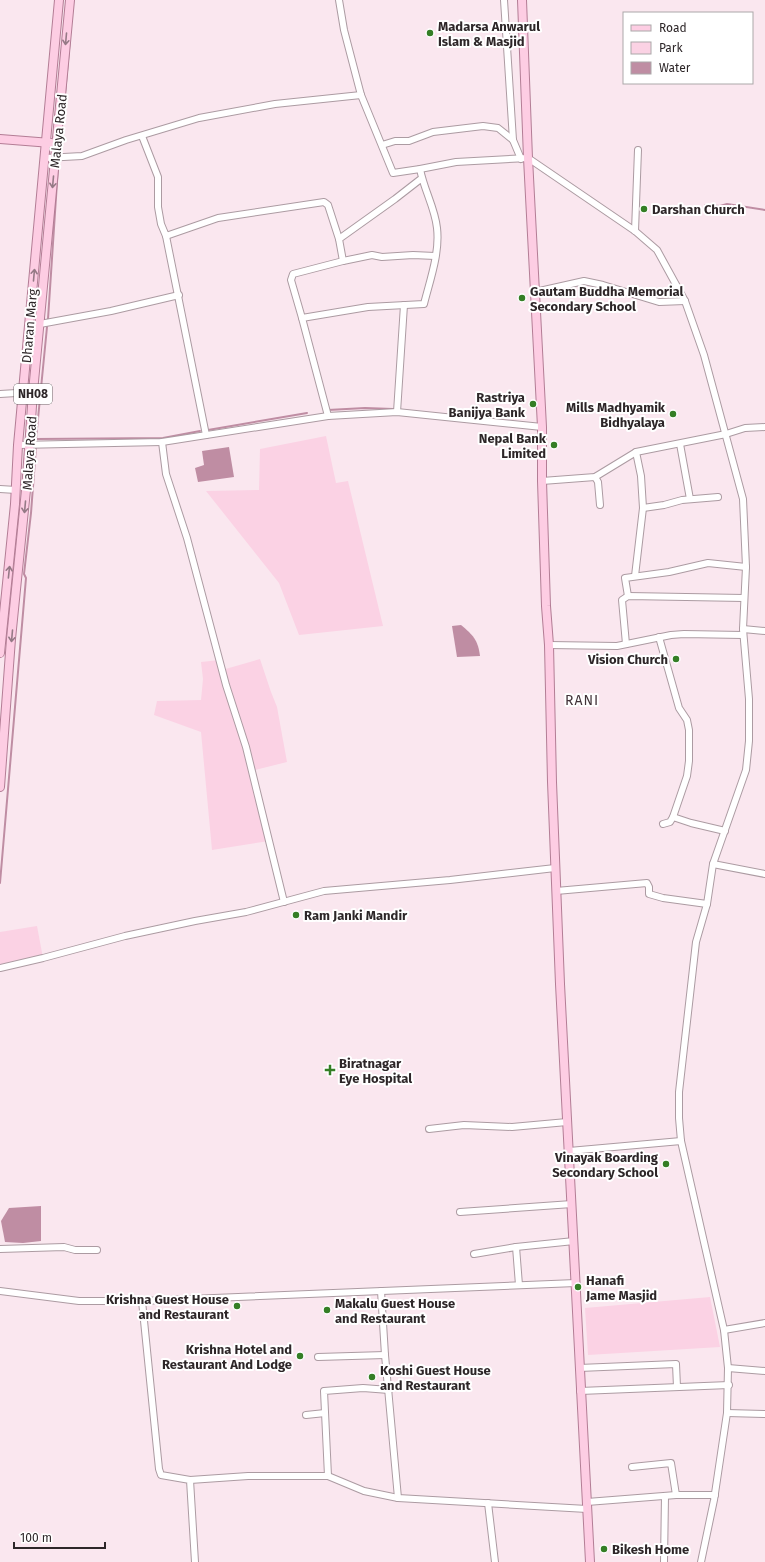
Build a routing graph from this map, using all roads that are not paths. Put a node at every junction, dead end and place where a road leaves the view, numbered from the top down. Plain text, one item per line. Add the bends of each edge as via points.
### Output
1 (59, 0) edge
2 (70, 0) edge
3 (339, 0) edge
4 (504, 0) edge
5 (522, 0) edge
6 (361, 95) junction
7 (142, 136) junction
8 (0, 139) edge
9 (513, 140) junction
10 (46, 143) junction
11 (57, 143) junction
12 (382, 145) junction
13 (638, 150) dead end
14 (45, 158) junction
15 (55, 158) junction
16 (524, 158) junction
17 (420, 169) junction
18 (422, 178) junction
19 (635, 231) junction
20 (166, 236) junction
21 (339, 239) junction
22 (436, 256) junction
23 (343, 261) junction
24 (535, 292) junction
25 (179, 296) junction
26 (686, 301) junction
27 (404, 305) junction
28 (302, 318) junction
29 (40, 325) junction
30 (29, 326) junction
31 (23, 392) junction
32 (33, 392) junction
33 (0, 394) edge
34 (397, 412) junction
35 (328, 416) junction
36 (542, 427) junction
37 (765, 427) edge
38 (726, 434) junction
39 (206, 435) junction
40 (162, 442) junction
41 (680, 444) junction
42 (18, 445) junction
43 (29, 445) junction
44 (636, 452) junction
45 (595, 477) junction
46 (542, 481) junction
47 (0, 489) edge
48 (16, 490) junction
49 (718, 497) dead end
50 (690, 499) junction
51 (600, 505) dead end
52 (643, 508) junction
53 (746, 567) junction
54 (635, 576) junction
55 (628, 596) junction
56 (744, 598) junction
57 (765, 631) edge
58 (743, 632) junction
59 (659, 637) junction
60 (626, 644) junction
61 (549, 645) junction
62 (0, 653) edge
63 (0, 787) edge
64 (673, 817) junction
65 (663, 824) dead end
66 (725, 831) junction
67 (713, 864) junction
68 (555, 868) junction
69 (765, 874) edge
70 (556, 891) junction
71 (284, 902) junction
72 (707, 904) junction
73 (0, 968) edge
74 (567, 1122) junction
75 (428, 1128) dead end
76 (681, 1141) junction
77 (569, 1151) junction
78 (572, 1204) junction
79 (460, 1212) dead end
80 (574, 1241) junction
81 (516, 1247) junction
82 (0, 1249) edge
83 (97, 1250) dead end
84 (474, 1254) dead end
85 (576, 1283) junction
86 (520, 1285) junction
87 (0, 1291) edge
88 (381, 1291) junction
89 (142, 1301) junction
90 (765, 1323) edge
91 (724, 1330) junction
92 (385, 1355) junction
93 (318, 1357) dead end
94 (579, 1368) junction
95 (728, 1368) junction
96 (765, 1371) edge
97 (729, 1385) junction
98 (677, 1387) junction
99 (389, 1390) junction
100 (580, 1391) junction
101 (325, 1413) junction
102 (727, 1413) junction
103 (765, 1414) edge
104 (306, 1415) dead end
105 (632, 1467) dead end
106 (328, 1476) junction
107 (190, 1480) junction
108 (676, 1495) junction
109 (715, 1495) junction
110 (665, 1496) junction
111 (398, 1498) junction
112 (488, 1503) junction
113 (587, 1506) junction
114 (195, 1562) edge
115 (495, 1562) edge
116 (590, 1562) edge
117 (664, 1562) edge
118 (701, 1562) edge

1 - 10 main road, Dharan Marg / NH08
2 -> 11 main road, Malaya Road / NH08
3 - 6 street
4 - 9 street
5 - 16 main road
6 - 7 street via 246,109 199,118
6 - 12 street
7 - 15 street via 82,156
7 - 20 street via 158,177 158,207
8 - 10 main road
9 - 12 street via 498,128 483,126 434,132 409,141
9 - 16 street
10 - 11 main road
10 - 14 main road, Dharan Marg / NH08
11 - 15 main road, Malaya Road / NH08
12 - 17 street via 393,173
13 - 19 street
14 - 15 street
30 -> 14 main road, Dharan Marg / NH08
15 -> 29 main road, Malaya Road / NH08
16 - 17 street via 456,162
16 - 19 street
16 - 24 main road
17 - 18 street
18 - 21 street
18 - 22 street via 437,228
19 - 26 street via 657,250
20 - 21 street via 218,218 324,202 328,205
20 - 25 street
21 - 23 street
22 - 23 street via 372,255
22 - 27 street via 424,304
23 - 28 street via 293,274 291,280
24 - 26 street via 584,281 659,302
24 - 36 main road
25 - 29 street
25 - 39 street
26 - 38 street
27 - 28 street via 368,307
27 - 34 street
28 - 35 street
29 - 30 street
29 - 32 main road, Malaya Road / NH08
30 - 31 main road, Dharan Marg / NH08
31 - 32 street
31 - 33 street
31 - 42 main road, Dharan Marg / NH08
32 - 43 main road, Malaya Road / NH08
34 - 35 street
34 - 36 street
35 - 39 street
36 - 46 main road
37 - 38 street via 745,428
38 - 41 street
38 - 53 street via 742,499
39 - 40 street
40 - 43 street
40 - 71 street via 166,474 187,538 226,685 246,747
41 - 44 street
41 - 50 street
42 - 43 street
42 - 48 main road, Dharan Marg / NH08
43 -> 63 main road, Malaya Road / NH08
44 - 45 street
44 - 52 street
45 - 46 street
45 - 51 street via 598,482
46 - 61 main road
47 - 48 street
62 -> 48 main road, Dharan Marg / NH08
49 - 50 street
50 - 52 street
52 - 54 street
53 - 54 street via 708,563 669,572
53 - 56 street
54 - 55 street via 625,578
55 - 56 street
55 - 60 street via 622,600
56 - 58 street
57 - 58 street
58 - 59 street
58 - 66 street via 749,699 749,741 746,770
59 - 60 street
59 - 64 street via 679,708 687,720 690,739 687,776
60 - 61 street
61 - 68 main road
64 - 65 street via 670,822
64 - 66 street
66 - 67 street
67 - 69 street
67 - 72 street
68 - 70 main road
68 - 71 street via 324,891
70 - 72 street via 647,883 649,894
70 - 74 main road
71 - 73 street via 125,936
72 - 76 street via 696,942 683,1046 679,1092
74 - 75 street via 512,1127 464,1125
74 - 77 main road
76 - 77 street
76 - 91 street
77 - 78 main road
78 - 79 street
78 - 80 main road
80 - 81 street
80 - 85 main road
81 - 84 street
81 - 86 street
82 - 83 street
85 - 86 street
85 - 94 main road
86 - 88 street
87 - 89 street via 79,1301
88 - 89 street
88 - 92 street
89 - 107 street via 159,1469 162,1475
90 - 91 street
91 - 95 street
92 - 93 street
92 - 99 street
94 - 98 street via 676,1364
94 - 100 main road
95 - 96 street
95 - 97 street
97 - 98 street
97 - 102 street
98 - 100 street
99 - 101 street via 364,1388 324,1391
99 - 111 street
100 - 113 main road
101 - 104 street
101 - 106 street
102 - 103 street
102 - 109 street
105 - 108 street via 671,1463
106 - 107 street via 248,1476
106 - 111 street via 364,1491
107 - 114 street
108 - 109 street
108 - 110 street
109 - 118 street
110 - 113 street
110 - 117 street
111 - 112 street
112 - 113 street
112 - 115 street
113 - 116 main road

